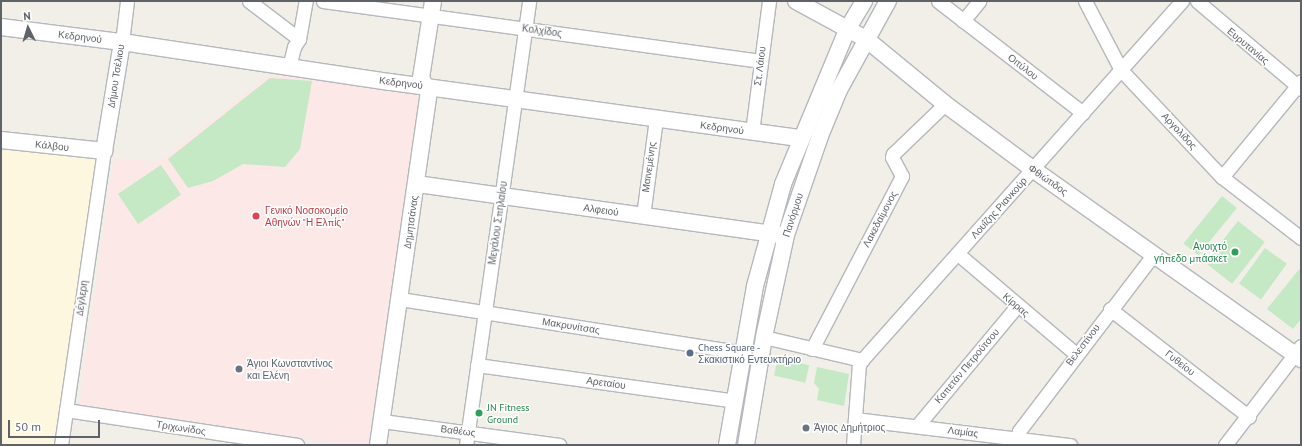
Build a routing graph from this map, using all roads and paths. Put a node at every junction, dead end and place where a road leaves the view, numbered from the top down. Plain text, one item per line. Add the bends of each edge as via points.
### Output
1 (127, 1) edge
2 (249, 1) edge
3 (306, 1) edge
4 (323, 1) edge
5 (529, 1) edge
6 (769, 1) edge
7 (796, 1) edge
8 (864, 1) edge
9 (888, 1) edge
10 (938, 1) edge
11 (979, 1) edge
12 (1085, 1) edge
13 (1182, 1) edge
14 (1196, 1) edge
15 (431, 8) edge
16 (963, 21) junction
17 (1, 27) edge
18 (848, 28) junction
19 (525, 29) junction
20 (299, 38) junction
21 (866, 39) junction
22 (122, 42) junction
23 (761, 61) junction
24 (294, 68) junction
25 (1121, 70) junction
26 (423, 86) junction
27 (1300, 86) edge
28 (516, 100) junction
29 (944, 104) junction
30 (1083, 113) junction
31 (656, 119) junction
32 (752, 132) junction
33 (800, 138) junction
34 (1, 140) edge
35 (104, 152) junction
36 (1034, 170) junction
37 (1222, 177) junction
38 (417, 184) junction
39 (502, 196) junction
40 (643, 216) junction
41 (1299, 231) edge
42 (769, 233) junction
43 (786, 235) junction
44 (958, 254) junction
45 (1154, 254) junction
46 (400, 299) junction
47 (1017, 306) junction
48 (1110, 309) junction
49 (485, 312) junction
50 (764, 337) junction
51 (812, 349) junction
52 (743, 353) junction
53 (1299, 353) edge
54 (1076, 354) junction
55 (862, 360) junction
56 (477, 365) junction
57 (735, 401) junction
58 (66, 410) junction
59 (1249, 417) junction
60 (855, 419) junction
61 (382, 422) junction
62 (917, 426) junction
63 (215, 439) edge
64 (466, 439) edge
65 (1016, 442) edge
66 (61, 445) edge
67 (297, 445) edge
68 (378, 445) edge
69 (559, 445) edge
70 (727, 445) edge
71 (746, 445) edge
72 (853, 445) edge
73 (1070, 445) edge
74 (1225, 445) edge

1 - 22 street, Δήμου Τσέλιου
2 - 20 street
3 - 20 street
4 - 15 street, Κολχίδος
5 - 19 street, Μεγάλου Σπηλαίου
6 - 23 street, Στ. Λάιου
7 - 18 street, Φθιώτιδος
8 - 18 street, Πανόρμου
9 - 21 street, Πανόρμου
10 - 16 street, Οιτύλου
11 - 16 street
12 - 25 street, Αργολίδος
13 - 25 street, Λουΐζης Ριανκούρ
14 - 27 street, Ευρυτανίας
15 - 19 street, Κολχίδος
15 - 26 street, Δημητσάνας via 421,78
16 - 30 street, Οιτύλου
17 - 22 street, Κεδρηνού
18 - 21 street, Φθιώτιδος
18 - 33 street, Πανόρμου
19 - 23 street, Κολχίδος
19 - 28 street, Μεγάλου Σπηλαίου
20 - 24 street via 294,47
21 - 29 street, Φθιώτιδος
21 - 43 street, Πανόρμου via 839,90 820,136
22 - 24 street, Κεδρηνού
22 - 35 street, Δήμου Τσέλιου
23 - 32 street, Στ. Λάιου
24 - 26 street, Κεδρηνού
25 - 30 street, Λουΐζης Ριανκούρ
25 - 37 street, Αργολίδος
26 - 28 street, Κεδρηνού
26 - 38 street, Δημητσάνας via 429,93
27 - 37 street
28 - 31 street, Κεδρηνού
28 - 39 street, Μεγάλου Σπηλαίου
29 - 36 street, Φθιώτιδος
29 - 51 street, Λακεδαίμονος via 893,154 892,158 902,176
30 - 36 street, Λουΐζης Ριανκούρ
31 - 32 street, Κεδρηνού
31 - 40 street, Μαινεμένης
32 - 33 street, Κεδρηνού
33 - 42 street, Πανόρμου
34 - 35 street, Κάλβου
35 - 58 street, Δέγλερη
36 - 44 street, Λουΐζης Ριανκούρ
36 - 45 street, Φθιώτιδος
37 - 41 street, Αργολίδος
38 - 39 street, Αλφειού
38 - 46 street, Δημητσάνας
39 - 40 street, Αλφειού
39 - 49 street, Μεγάλου Σπηλαίου
40 - 42 street, Αλφειού
42 - 43 street, Αλφειού
42 - 52 street, Πανόρμου via 755,286
43 - 50 street, Πανόρμου
44 - 47 street, Κίρρας
44 - 55 street, Λουΐζης Ριανκούρ
45 - 48 street, Βελεστίνου
45 - 53 street, Φθιώτιδος
46 - 49 street, Μακρυνίτσας
46 - 61 street, Δημητσάνας
47 - 54 street, Κίρρας
47 - 62 street, Καπετάν Πετρούτσου
48 - 54 street, Βελεστίνου
48 - 59 street, Γυθείου
49 - 52 street, Μακρυνίτσας
49 - 56 street, Μεγάλου Σπηλαίου
50 - 51 street
50 - 71 street, Πανόρμου
51 - 55 street
52 - 57 street, Πανόρμου
53 - 59 street
54 - 65 street, Βελεστίνου via 1019,431
55 - 60 street via 859,364
56 - 57 street, Αρεταίου
56 - 64 street, Μεγάλου Σπηλαίου
57 - 70 street, Πανόρμου
58 - 63 street, Τριχωνίδος
58 - 66 street, Δέγλερη
59 - 74 street
60 - 62 street, Λαμίας
60 - 72 street
61 - 64 street, Βαθέως
61 - 68 street, Δημητσάνας
62 - 65 street, Λαμίας
63 - 67 street, Τριχωνίδος
64 - 69 street, Βαθέως
65 - 73 street, Λαμίας

